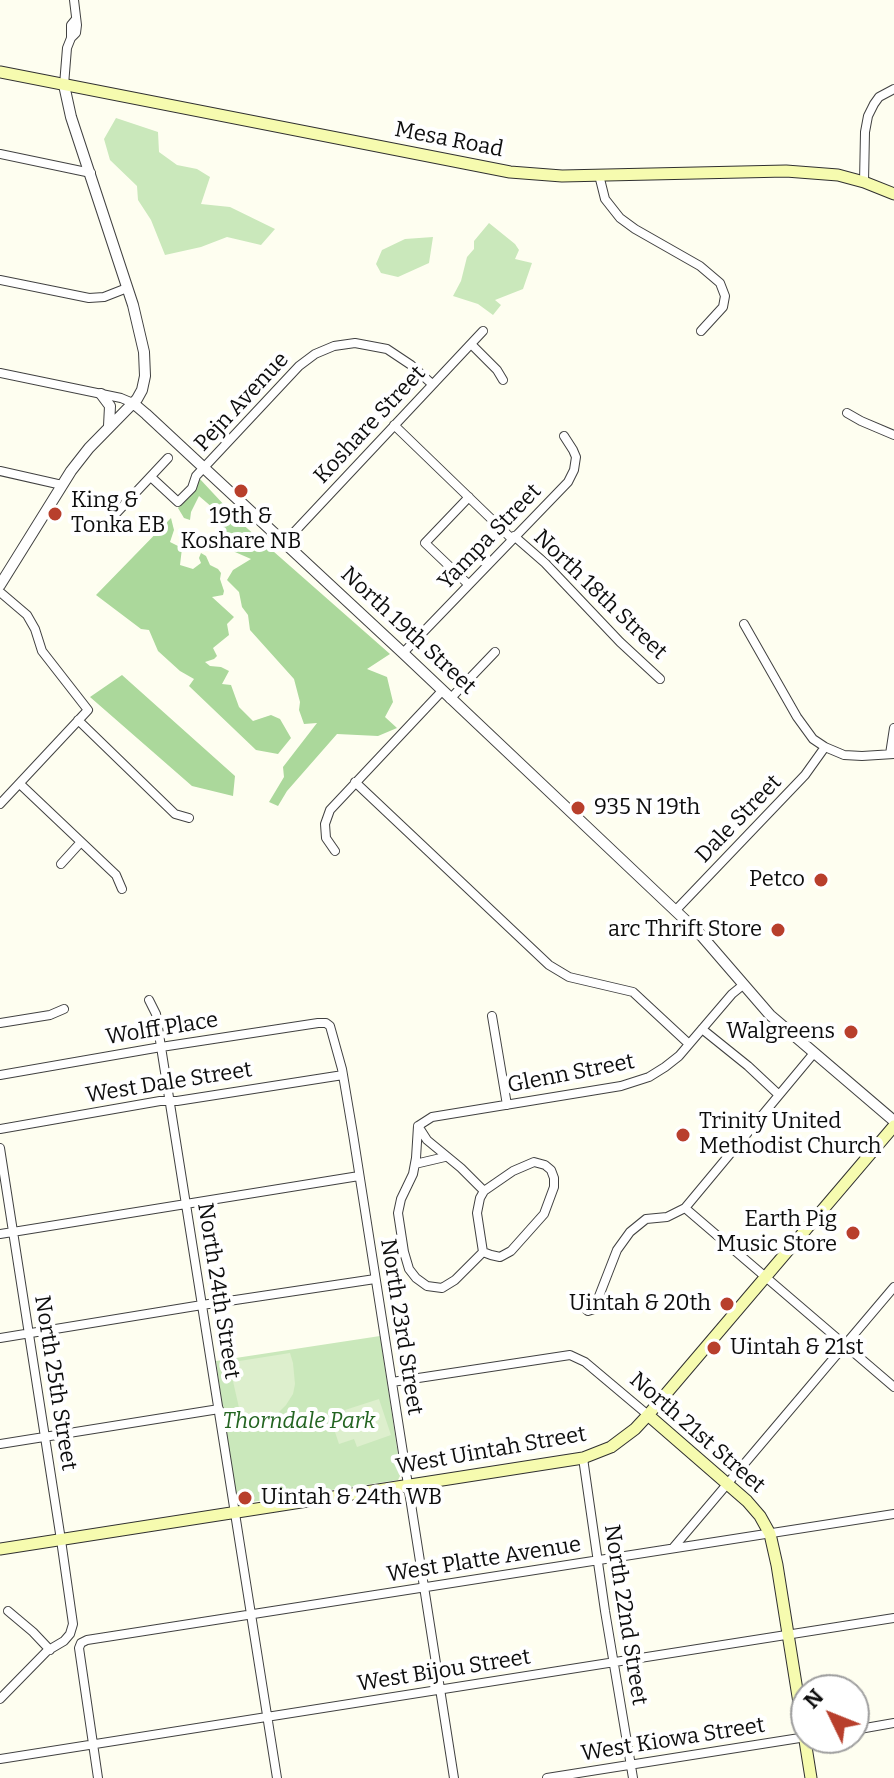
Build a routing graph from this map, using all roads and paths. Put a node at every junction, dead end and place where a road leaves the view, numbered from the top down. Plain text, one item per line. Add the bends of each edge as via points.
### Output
1 (74, 0) edge
2 (0, 72) edge
3 (64, 85) junction
4 (894, 89) edge
5 (0, 154) edge
6 (91, 173) junction
7 (599, 175) junction
8 (864, 182) junction
9 (894, 194) edge
10 (0, 280) edge
11 (127, 288) junction
12 (483, 331) dead end
13 (701, 331) dead end
14 (471, 344) junction
15 (0, 373) edge
16 (503, 380) dead end
17 (432, 384) junction
18 (101, 394) junction
19 (133, 403) junction
20 (847, 413) dead end
21 (394, 425) junction
22 (109, 428) junction
23 (894, 435) edge
24 (564, 436) dead end
25 (168, 458) dead end
26 (204, 468) junction
27 (0, 471) edge
28 (151, 477) junction
29 (62, 485) junction
30 (469, 497) junction
31 (108, 522) dead end
32 (513, 538) junction
33 (284, 543) junction
34 (5, 567) edge
35 (468, 584) junction
36 (0, 585) edge
37 (0, 592) edge
38 (744, 624) dead end
39 (495, 652) dead end
40 (403, 653) junction
41 (660, 679) dead end
42 (446, 695) junction
43 (78, 720) junction
44 (894, 728) edge
45 (825, 747) junction
46 (892, 754) edge
47 (355, 782) junction
48 (20, 784) junction
49 (0, 804) edge
50 (189, 818) dead end
51 (81, 842) junction
52 (335, 851) dead end
53 (61, 864) dead end
54 (122, 889) dead end
55 (675, 911) junction
56 (743, 985) junction
57 (149, 1000) dead end
58 (64, 1009) dead end
59 (492, 1016) dead end
60 (0, 1023) edge
61 (330, 1026) joint
62 (702, 1029) junction
63 (689, 1044) junction
64 (161, 1047) junction
65 (814, 1053) junction
66 (0, 1075) edge
67 (343, 1075) junction
68 (779, 1095) junction
69 (169, 1101) junction
70 (507, 1105) junction
71 (894, 1124) edge
72 (418, 1126) junction
73 (0, 1129) edge
74 (0, 1148) edge
75 (445, 1157) junction
76 (415, 1164) junction
77 (359, 1176) junction
78 (484, 1191) junction
79 (185, 1203) junction
80 (685, 1208) junction
81 (13, 1232) junction
82 (0, 1234) edge
83 (483, 1252) junction
84 (765, 1277) junction
85 (375, 1279) junction
86 (894, 1287) edge
87 (577, 1301) dead end
88 (202, 1305) junction
89 (30, 1334) junction
90 (0, 1338) edge
91 (845, 1345) junction
92 (392, 1382) junction
93 (894, 1387) edge
94 (219, 1409) junction
95 (648, 1415) junction
96 (45, 1438) junction
97 (0, 1444) edge
98 (583, 1458) junction
99 (727, 1483) junction
100 (409, 1486) junction
101 (234, 1513) junction
102 (894, 1514) edge
103 (770, 1534) junction
104 (61, 1540) junction
105 (673, 1548) junction
106 (0, 1549) edge
107 (598, 1560) junction
108 (424, 1587) junction
109 (8, 1611) dead end
110 (252, 1615) junction
111 (894, 1618) edge
112 (787, 1634) junction
113 (50, 1650) junction
114 (615, 1663) junction
115 (794, 1674) edge
116 (441, 1689) junction
117 (0, 1699) edge
118 (268, 1717) junction
119 (894, 1723) edge
120 (870, 1727) edge
121 (790, 1739) edge
122 (93, 1746) junction
123 (807, 1754) edge
124 (0, 1759) edge
125 (631, 1765) junction
126 (98, 1778) edge
127 (277, 1778) edge
128 (454, 1778) edge
129 (547, 1778) edge
130 (633, 1778) edge
131 (811, 1778) edge

1 - 3 street via 76,19
2 - 3 main road, Mesa Road
3 - 6 street
3 - 7 main road, Mesa Road via 509,172
4 - 8 street via 876,100 868,116
5 - 6 street
6 - 11 street
7 - 8 main road, Mesa Road via 786,171
7 - 13 street via 605,199 620,218 720,283 723,307
8 - 9 main road, Mesa Road
10 - 11 street via 89,298
11 - 19 street via 145,366 144,385
12 - 14 street, Koshare Street
14 - 16 street
14 - 17 street, Koshare Street
15 - 18 street
17 - 21 street, Koshare Street
17 - 26 street, Pejn Avenue via 387,349 355,343 334,346 299,366
18 - 19 street
18 - 22 street via 111,408
19 - 22 street
19 - 26 street, North 19th Street
20 - 23 street
21 - 30 street, North 18th Street
21 - 33 street, Koshare Street
22 - 29 street
24 - 32 street, Yampa Street via 576,457 571,478
25 - 28 street
26 - 28 street, Pejn Avenue via 178,502
26 - 33 street, North 19th Street
27 - 29 street
28 - 31 street
29 - 34 street
30 - 32 street, North 18th Street
30 - 35 street via 425,543
32 - 35 street, Yampa Street
32 - 41 street, North 18th Street via 545,563
33 - 40 street, North 19th Street
34 - 36 street
35 - 40 street, Yampa Street
37 - 43 street via 27,615 42,651 88,710
38 - 45 street via 797,717
39 - 42 street
40 - 42 street, North 19th Street
42 - 47 street
42 - 55 street, North 19th Street
43 - 48 street
43 - 50 street via 175,814
44 - 46 street
45 - 46 street via 844,755
45 - 55 street, Dale Street via 805,775
47 - 52 street via 326,817 326,838
47 - 63 street via 556,970 633,992
48 - 49 street
48 - 51 street
51 - 53 street
51 - 54 street via 116,875
55 - 56 street, North 19th Street
56 - 62 street, Glenn Street
56 - 65 street, North 19th Street
57 - 64 street, North 24th Street
58 - 60 street
59 - 70 street
61 - 64 street, Wolff Place via 318,1023
61 - 67 street, North 23rd Street
62 - 63 street, Glenn Street
62 - 68 street
63 - 70 street, Glenn Street via 640,1081
64 - 66 street, Wolff Place
64 - 69 street, North 24th Street
65 - 68 street
65 - 71 street, North 19th Street
67 - 69 street, West Dale Street
67 - 77 street, North 23rd Street
68 - 80 street
69 - 73 street, West Dale Street
69 - 79 street, North 24th Street
70 - 72 street, Glenn Street via 432,1117
71 - 84 main road, West Uintah Street
72 - 75 street
72 - 76 street
74 - 81 street, North 25th Street
75 - 76 street
75 - 78 street
76 - 83 street via 398,1213 413,1274 427,1286 442,1288
77 - 79 street
77 - 85 street, North 23rd Street
78 - 83 street via 477,1213
78 - 83 street via 534,1162 545,1165 554,1178 548,1208 521,1241 504,1256
79 - 81 street
79 - 88 street, North 24th Street
80 - 84 street
80 - 87 street via 635,1226 617,1250 594,1309 588,1311
81 - 82 street
81 - 89 street, North 25th Street
84 - 91 street
84 - 95 main road, West Uintah Street
85 - 88 street
85 - 92 street, North 23rd Street
86 - 91 street
88 - 89 street
88 - 94 street, North 24th Street
89 - 90 street
89 - 96 street, North 25th Street
91 - 93 street
91 - 99 street
92 - 95 street, North 21st Street via 574,1356
92 - 100 street, North 23rd Street
94 - 96 street
94 - 101 street, North 24th Street
95 - 98 main road, West Uintah Street via 611,1447
95 - 99 main road, North 21st Street
96 - 97 street
96 - 104 street, North 25th Street
98 - 100 main road, West Uintah Street
98 - 107 street, North 22nd Street
99 - 103 main road, North 21st Street
99 - 105 street
100 - 101 main road, West Uintah Street
100 - 108 street, North 23rd Street
101 - 104 main road, West Uintah Street
101 - 110 street, North 24th Street
102 - 103 street, West Platte Avenue
103 - 105 street, West Platte Avenue
103 - 112 main road, North 21st Street
104 - 106 main road, West Uintah Street
104 - 113 street, North 25th Street via 73,1624 64,1641
105 - 107 street, West Platte Avenue
107 - 108 street, West Platte Avenue
107 - 114 street, North 22nd Street
108 - 110 street, West Platte Avenue
108 - 116 street, North 23rd Street
109 - 113 street
110 - 118 street, North 24th Street
110 - 122 street, West Platte Avenue via 81,1643
111 - 112 street, West Bijou Street
112 - 114 street, West Bijou Street
112 - 115 main road, North 21st Street
113 - 117 street
114 - 116 street, West Bijou Street
114 - 125 street, North 22nd Street
116 - 118 street, West Bijou Street
116 - 128 street, North 23rd Street
118 - 122 street, West Bijou Street
118 - 127 street, North 24th Street
119 - 120 street
121 - 125 street, West Kiowa Street
122 - 124 street, West Bijou Street
122 - 126 street
123 - 131 main road, North 21st Street
125 - 129 street, West Kiowa Street
125 - 130 street, North 22nd Street

